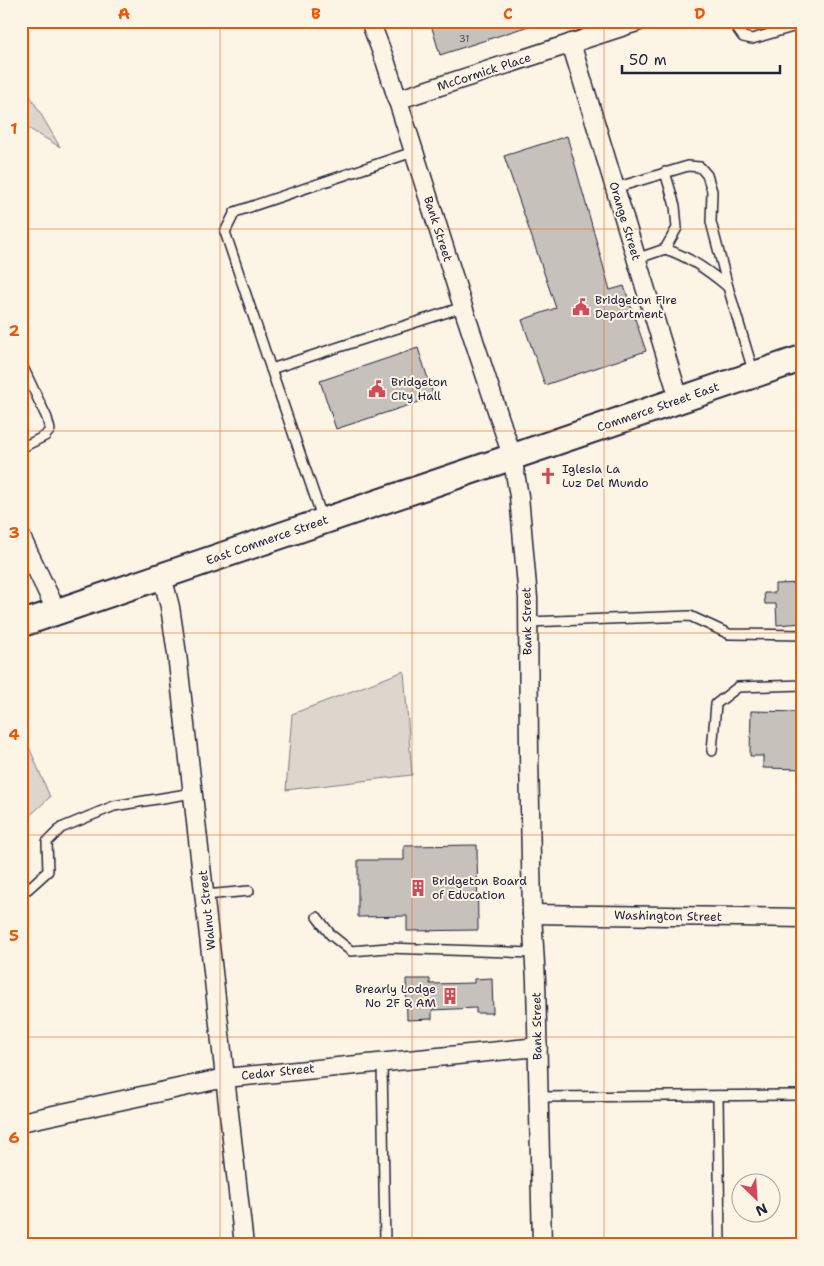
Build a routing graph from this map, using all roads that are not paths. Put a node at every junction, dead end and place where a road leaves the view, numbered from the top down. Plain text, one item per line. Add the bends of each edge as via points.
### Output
1 (370, 21) edge
2 (640, 21) edge
3 (735, 21) edge
4 (803, 24) edge
5 (571, 44) junction
6 (397, 100) junction
7 (413, 152) junction
8 (665, 172) junction
9 (615, 188) junction
10 (665, 249) junction
11 (636, 259) junction
12 (728, 287) junction
13 (463, 307) junction
14 (803, 358) edge
15 (21, 363) edge
16 (271, 369) junction
17 (754, 374) junction
18 (678, 399) junction
19 (21, 448) edge
20 (512, 456) junction
21 (324, 521) junction
22 (21, 537) edge
23 (162, 576) junction
24 (57, 612) junction
25 (528, 622) junction
26 (21, 624) edge
27 (803, 635) edge
28 (803, 685) edge
29 (712, 751) dead end
30 (194, 793) junction
31 (28, 889) dead end
32 (249, 891) dead end
33 (205, 895) junction
34 (532, 914) junction
35 (317, 916) dead end
36 (803, 918) edge
37 (535, 953) junction
38 (538, 1047) junction
39 (382, 1062) junction
40 (225, 1078) junction
41 (803, 1095) edge
42 (718, 1096) junction
43 (539, 1097) junction
44 (21, 1122) edge
45 (244, 1245) edge
46 (385, 1245) edge
47 (542, 1245) edge
48 (720, 1245) edge

1 - 6 street, Bank Street
2 - 5 street, McCormick Place
3 - 4 lane via 743,37 752,40
5 - 6 street, McCormick Place
5 - 9 street, Orange Street
6 - 7 street, Bank Street
7 - 13 street, Bank Street
7 - 16 lane via 234,212 225,232
8 - 9 lane
8 - 10 lane via 675,206 677,228
8 - 12 lane via 688,166 700,167 707,175 712,191 711,222
9 - 11 street, Orange Street
10 - 11 lane
10 - 12 lane via 695,263
11 - 18 street, Orange Street
12 - 17 lane
13 - 16 lane
13 - 20 street, Bank Street
14 - 17 street, Commerce Street East
15 - 19 lane via 50,430
16 - 21 lane
17 - 18 street, Commerce Street East
18 - 20 street, Commerce Street East
20 - 21 street, East Commerce Street
20 - 25 street, Bank Street via 519,496
21 - 23 street, East Commerce Street
22 - 24 street
23 - 24 street, East Commerce Street
23 - 30 street, Walnut Street via 170,607
24 - 26 street, East Commerce Street
25 - 27 lane via 690,616 729,634
25 - 34 street, Bank Street
28 - 29 lane via 738,687 716,704
30 - 31 lane via 114,806 61,828 47,842 48,870
30 - 33 street, Walnut Street
32 - 33 lane
33 - 40 street, Walnut Street
34 - 36 street, Washington Street
34 - 37 street, Bank Street
35 - 37 lane via 331,935 351,951 387,948
37 - 38 street, Bank Street
38 - 39 street, Cedar Street
38 - 43 street, Bank Street
39 - 40 street, Cedar Street
39 - 46 lane
40 - 44 street, Cedar Street
40 - 45 street, Walnut Street
41 - 42 lane
42 - 43 lane
42 - 48 lane
43 - 47 street, Bank Street

